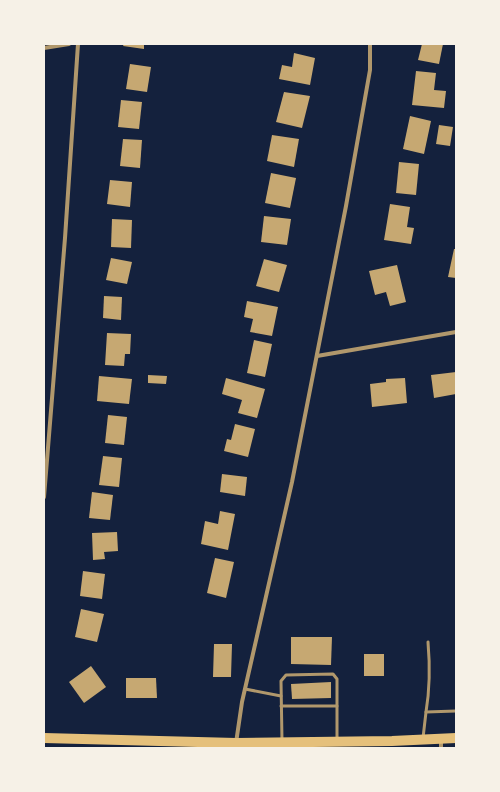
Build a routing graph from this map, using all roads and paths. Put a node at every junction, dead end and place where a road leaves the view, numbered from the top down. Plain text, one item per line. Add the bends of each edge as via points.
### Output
1 (69, 44) edge
2 (78, 44) edge
3 (370, 44) edge
4 (44, 48) edge
5 (456, 332) edge
6 (317, 356) junction
7 (44, 497) edge
8 (428, 642) dead end
9 (245, 689) junction
10 (281, 696) junction
11 (281, 706) junction
12 (337, 706) junction
13 (456, 711) edge
14 (426, 712) junction
15 (44, 738) edge
16 (456, 738) edge
17 (422, 740) junction
18 (282, 742) junction
19 (337, 742) junction
20 (441, 744) edge
21 (236, 745) edge

1 - 4 street
2 - 7 street
3 - 6 street via 370,70
5 - 6 street
6 - 9 street via 292,482
8 - 14 lane via 430,664
9 - 10 lane
9 - 21 street
10 - 11 lane
10 - 12 lane via 281,681 286,675 332,674 337,679
11 - 12 lane
11 - 18 lane
12 - 19 lane
13 - 14 lane
14 - 17 lane
15 - 21 main road
16 - 20 main road
17 - 19 main road
17 - 20 main road
18 - 19 main road
18 - 21 main road

